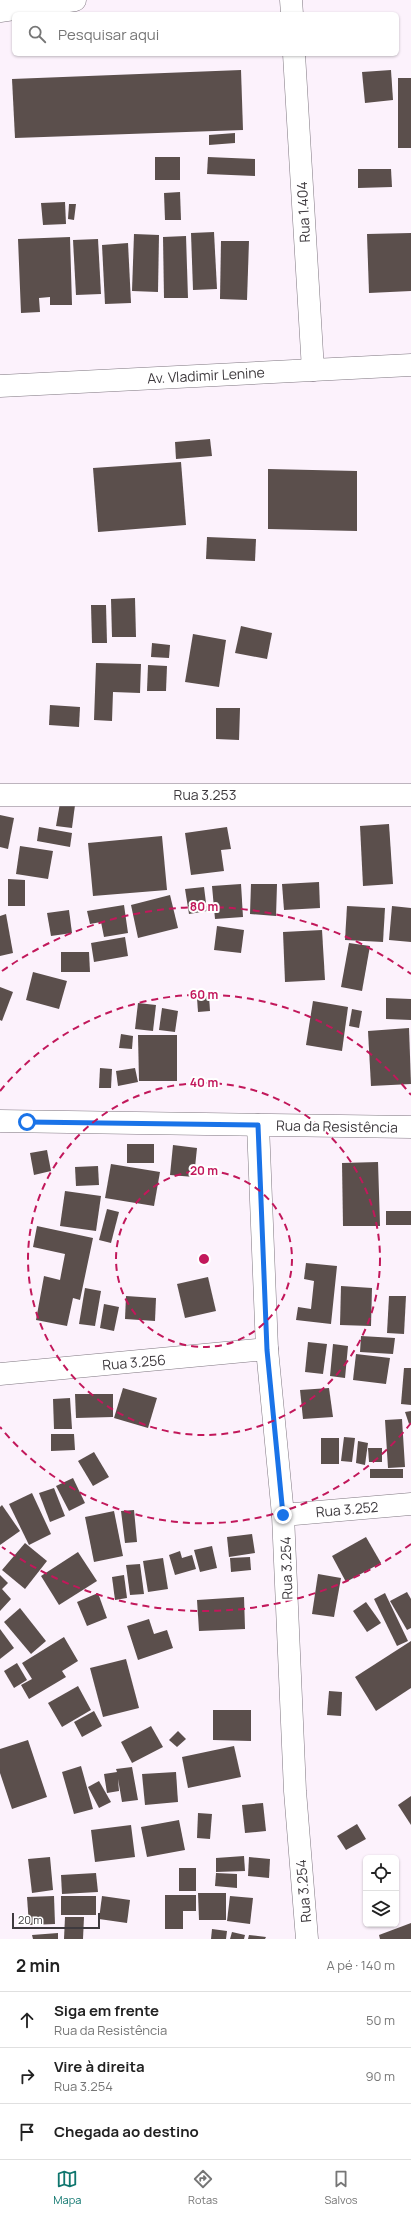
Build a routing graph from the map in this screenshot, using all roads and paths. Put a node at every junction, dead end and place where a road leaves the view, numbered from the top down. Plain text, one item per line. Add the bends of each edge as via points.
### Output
1 (75, 0) edge
2 (291, 0) edge
3 (0, 11) edge
4 (292, 12) edge
5 (294, 56) edge
6 (411, 365) edge
7 (313, 370) junction
8 (0, 386) edge
9 (0, 795) edge
10 (411, 795) edge
11 (0, 1121) edge
12 (258, 1125) junction
13 (411, 1127) edge
14 (267, 1350) junction
15 (0, 1374) edge
16 (411, 1504) edge
17 (283, 1515) junction
18 (307, 1939) edge

1 - 3 street
2 - 4 street
5 - 7 street, Rua 1.404
6 - 7 street, Av. Vladimir Lenine
7 - 8 street, Av. Vladimir Lenine
9 - 10 street, Rua 3.253
11 - 12 street, Rua da Resistência
12 - 13 street, Rua da Resistência
12 - 14 street, Rua 3.254
14 - 15 street, Rua 3.256
14 - 17 street, Rua 3.254
16 - 17 street, Rua 3.252
17 - 18 street, Rua 3.254 via 295,1791

